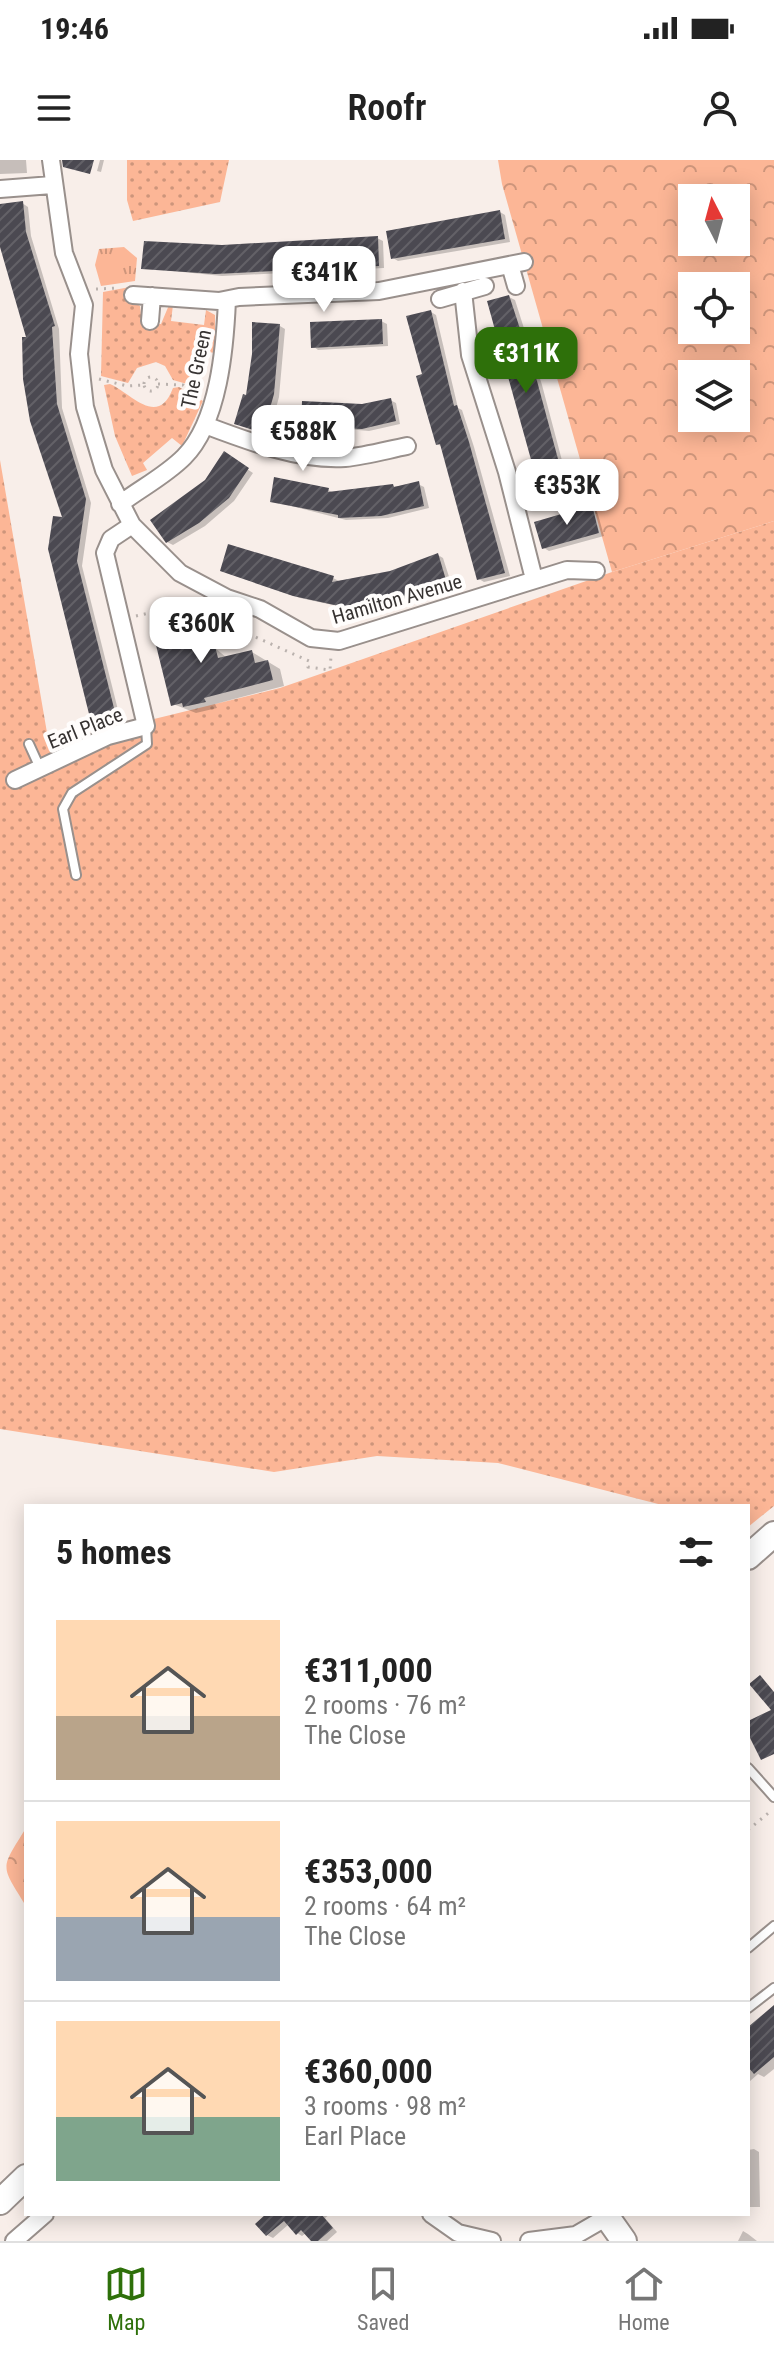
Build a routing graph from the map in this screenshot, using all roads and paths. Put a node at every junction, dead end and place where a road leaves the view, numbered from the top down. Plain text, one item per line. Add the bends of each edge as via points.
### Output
1 (51, 160) edge
2 (52, 185) junction
3 (0, 189) edge
4 (485, 286) dead end
5 (516, 286) dead end
6 (463, 291) junction
7 (80, 293) junction
8 (133, 295) joint
9 (152, 296) junction
10 (440, 299) dead end
11 (227, 300) junction
12 (150, 321) dead end
13 (99, 379) dead end
14 (158, 384) junction
15 (144, 385) junction
16 (204, 398) dead end
17 (205, 425) junction
18 (407, 446) dead end
19 (120, 504) junction
20 (132, 525) junction
21 (596, 571) dead end
22 (534, 579) junction
23 (146, 726) junction
24 (29, 744) dead end
25 (40, 768) junction
26 (15, 780) dead end
27 (76, 875) dead end
28 (774, 1534) edge
29 (750, 1555) edge
30 (750, 1770) edge
31 (774, 1797) edge
32 (774, 1808) edge
33 (750, 1828) edge
34 (774, 1926) edge
35 (750, 1946) edge
36 (774, 1988) edge
37 (750, 2006) edge
38 (24, 2179) edge
39 (0, 2202) edge
40 (43, 2216) edge
41 (434, 2216) edge
42 (604, 2216) edge
43 (607, 2216) edge
44 (14, 2241) edge
45 (492, 2241) edge
46 (529, 2241) edge
47 (624, 2241) edge

1 - 2 street, Hamilton Avenue
2 - 3 street
2 - 7 street, Hamilton Avenue via 64,253
4 - 6 street
5 - 11 street via 517,264 379,291
6 - 10 street
6 - 22 street via 470,355
7 - 8 path via 133,284
7 - 19 street, Hamilton Avenue via 81,385 100,459
8 - 9 street
9 - 11 street
9 - 12 street
11 - 17 street, The Green via 224,353
13 - 15 path
14 - 15 path via 152,391
14 - 15 path via 151,377
14 - 16 path via 183,385
17 - 18 street via 241,439 324,457
17 - 19 street, The Green via 187,455
19 - 20 street, Hamilton Avenue
20 - 22 street, Hamilton Avenue via 180,573 311,638 339,641
20 - 23 street, Earl Place via 111,539 105,553
21 - 22 street, Hamilton Avenue via 567,570
23 - 25 street, Earl Place via 108,736
23 - 27 lane via 147,744 72,793 63,809
24 - 25 lane
25 - 26 street, Earl Place
28 - 29 main road
30 - 31 lane
32 - 33 path
34 - 35 lane
36 - 37 lane
38 - 39 main road
40 - 44 street
41 - 45 street via 458,2233
42 - 46 street via 576,2235
43 - 47 main road

